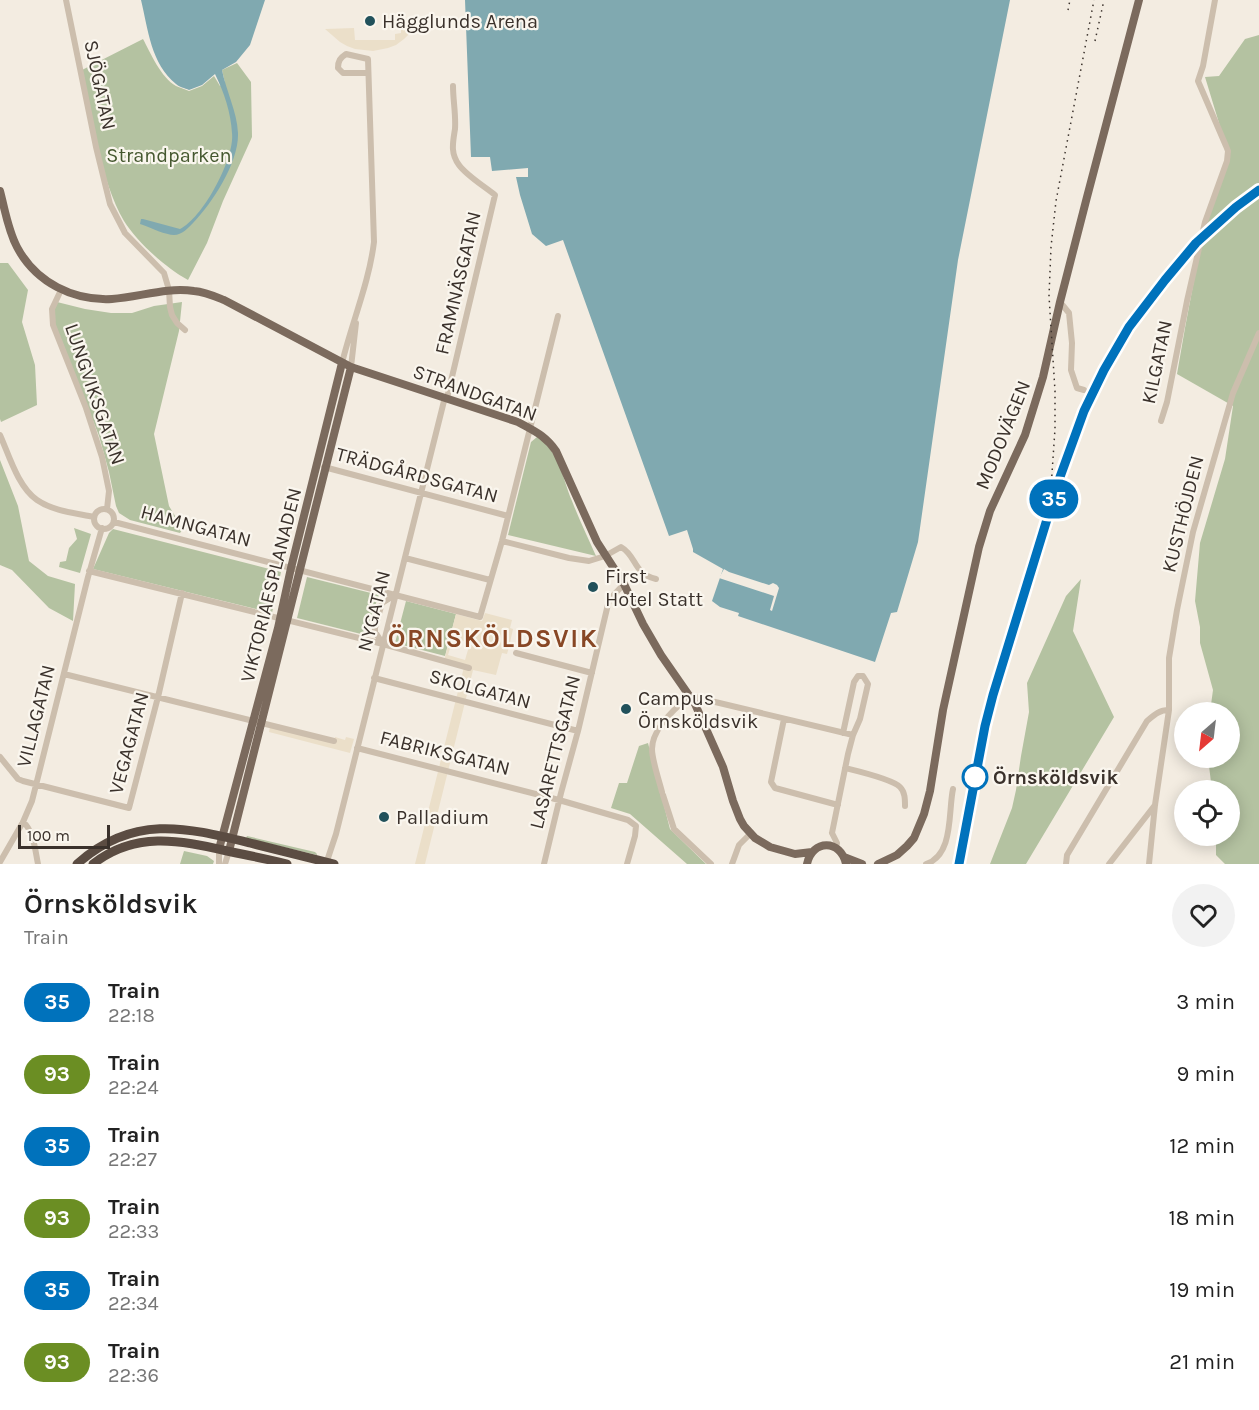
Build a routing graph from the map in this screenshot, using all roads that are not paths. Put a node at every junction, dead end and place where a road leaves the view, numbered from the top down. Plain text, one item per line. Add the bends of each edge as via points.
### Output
1 (66, 0) edge
2 (1139, 0) edge
3 (1215, 0) edge
4 (368, 73) junction
5 (453, 86) dead end
6 (0, 191) edge
7 (61, 290) junction
8 (169, 290) junction
9 (1060, 302) junction
10 (357, 314) junction
11 (558, 316) dead end
12 (185, 330) dead end
13 (1259, 333) edge
14 (342, 363) junction
15 (351, 367) junction
16 (1084, 390) dead end
17 (446, 398) junction
18 (1161, 421) dead end
19 (529, 433) junction
20 (0, 435) edge
21 (321, 467) junction
22 (422, 493) junction
23 (107, 509) junction
24 (508, 516) junction
25 (94, 518) junction
26 (114, 522) junction
27 (102, 528) junction
28 (502, 541) junction
29 (606, 556) junction
30 (405, 558) junction
31 (295, 569) junction
32 (89, 571) junction
33 (656, 579) dead end
34 (490, 580) junction
35 (624, 584) junction
36 (182, 593) junction
37 (395, 595) junction
38 (284, 620) junction
39 (382, 644) junction
40 (516, 653) dead end
41 (469, 668) dead end
42 (592, 673) junction
43 (64, 674) junction
44 (374, 678) junction
45 (690, 696) junction
46 (158, 697) junction
47 (1169, 710) junction
48 (784, 719) junction
49 (258, 722) junction
50 (578, 731) junction
51 (843, 733) junction
52 (853, 735) junction
53 (334, 741) dead end
54 (357, 748) junction
55 (0, 757) edge
56 (845, 768) junction
57 (36, 784) junction
58 (953, 789) dead end
59 (559, 800) junction
60 (838, 805) junction
61 (1155, 805) junction
62 (905, 806) dead end
63 (23, 822) junction
64 (832, 833) junction
65 (750, 834) junction
66 (228, 837) junction
67 (822, 846) junction
68 (836, 848) junction
69 (219, 849) junction
70 (229, 851) junction
71 (812, 852) junction
72 (795, 854) junction
73 (845, 861) edge
74 (0, 862) edge
75 (330, 863) edge
76 (38, 864) edge
77 (77, 864) edge
78 (93, 864) edge
79 (219, 864) edge
80 (225, 864) edge
81 (287, 864) edge
82 (544, 864) edge
83 (627, 864) edge
84 (711, 864) edge
85 (732, 864) edge
86 (805, 864) edge
87 (862, 864) edge
88 (878, 864) edge
89 (926, 864) edge
90 (1066, 864) edge
91 (1109, 864) edge
92 (1149, 864) edge

1 - 8 street, SJÖGATAN via 110,204 125,233 164,273
2 - 9 main road, MODOVÄGEN
3 - 18 street, KILGATAN via 1198,81 1228,151 1227,161 1205,222
4 - 4 street via 343,73 338,62 346,54 368,59
4 - 10 street, VIKTORIAESPLANADEN via 374,242
5 - 17 street, FRAMNÄSGATAN via 454,157 462,169 495,195
6 - 7 main road via 18,249 45,280
7 - 8 main road, STRANDGATAN via 101,299
7 - 23 street, LUNGVIKSGATAN via 52,309 53,325 102,457 109,491
8 - 12 street, SJÖGATAN via 172,315
8 - 14 main road, STRANDGATAN via 200,292 224,300
9 - 16 street via 1069,313 1071,370 1077,388
9 - 88 main road, MODOVÄGEN via 1025,435 990,510 979,547 924,814 907,846
10 - 14 street, VIKTORIAESPLANADEN
10 - 15 street, VIKTORIAESPLANADEN
11 - 19 street
13 - 47 street, KUSTHÖJDEN via 1233,393 1193,532 1169,658
14 - 15 main road, STRANDGATAN
14 - 21 main road, VIKTORIAESPLANADEN
15 - 17 main road, STRANDGATAN
15 - 21 main road, VIKTORIAESPLANADEN
17 - 19 main road, STRANDGATAN via 518,422
17 - 22 street, NYGATAN
19 - 24 street
19 - 29 main road, STRANDGATAN via 542,435 556,451
20 - 25 street via 28,492 46,505
21 - 22 street, TRÄDGÅRDSGATAN
21 - 31 main road, VIKTORIAESPLANADEN
22 - 24 street, TRÄDGÅRDSGATAN
22 - 30 street, NYGATAN
23 - 25 street via 100,510
23 - 26 street
24 - 28 street
25 - 27 street
26 - 27 street
26 - 31 street, HAMNGATAN
27 - 32 street, VILLAGATAN
28 - 29 street via 569,558 590,561
28 - 34 street
29 - 33 street via 623,548 642,573
29 - 35 main road, STRANDGATAN
30 - 34 street
30 - 37 street, NYGATAN
31 - 37 street, HAMNGATAN
31 - 38 main road, VIKTORIAESPLANADEN
32 - 36 street
32 - 43 street, VILLAGATAN
34 - 37 street, HAMNGATAN via 480,617
35 - 42 street, LASARETTSGATAN via 609,600
35 - 45 main road, STRANDGATAN via 661,655
36 - 38 street
36 - 46 street, VEGAGATAN
37 - 39 street, NYGATAN
37 - 39 street via 382,603 375,628
38 - 39 street
38 - 49 main road, VIKTORIAESPLANADEN
39 - 41 street
39 - 44 street, NYGATAN
40 - 42 street
42 - 50 street, LASARETTSGATAN
43 - 46 street
43 - 57 street, VILLAGATAN
44 - 50 street, SKOLGATAN
44 - 54 street, NYGATAN
45 - 48 street
45 - 65 main road, STRANDGATAN via 723,767 740,819
45 - 84 street via 655,735 652,750 674,829
46 - 49 street
46 - 57 street, VEGAGATAN via 129,808
47 - 61 street, KUSTHÖJDEN
47 - 90 street via 1157,712 1147,721 1067,855
48 - 51 street
48 - 60 street via 772,785
49 - 53 street
49 - 66 main road, VIKTORIAESPLANADEN
50 - 59 street, LASARETTSGATAN
51 - 52 street
51 - 52 street via 854,682 862,676 868,684
52 - 56 street
54 - 59 street, FABRIKSGATAN
54 - 75 street, NYGATAN
55 - 57 street via 18,779
56 - 60 street
56 - 62 street via 902,788
57 - 63 street, VILLAGATAN
58 - 89 street via 947,838 933,862
59 - 82 street, LASARETTSGATAN
59 - 83 street, FABRIKSGATAN via 619,817 636,826
60 - 64 street
61 - 91 street, KUSTHÖJDEN
61 - 92 street, KUSTHÖJDEN
63 - 74 street, VILLAGATAN
63 - 76 street via 32,836
64 - 67 street
64 - 68 street
65 - 72 main road via 770,847
65 - 85 street via 739,845
66 - 69 main road, VIKTORIAESPLANADEN
66 - 70 main road, VIKTORIAESPLANADEN
66 - 75 highway
66 - 77 highway via 175,828 143,830 109,843
67 - 68 main road
67 - 71 main road
68 - 73 main road
69 - 70 highway
69 - 78 highway via 183,841 145,841 112,852
69 - 79 street, VIKTORIAESPLANADEN
70 - 80 street, VIKTORIAESPLANADEN
70 - 81 highway
71 - 72 main road
71 - 86 main road
72 - 86 main road
73 - 87 main road

